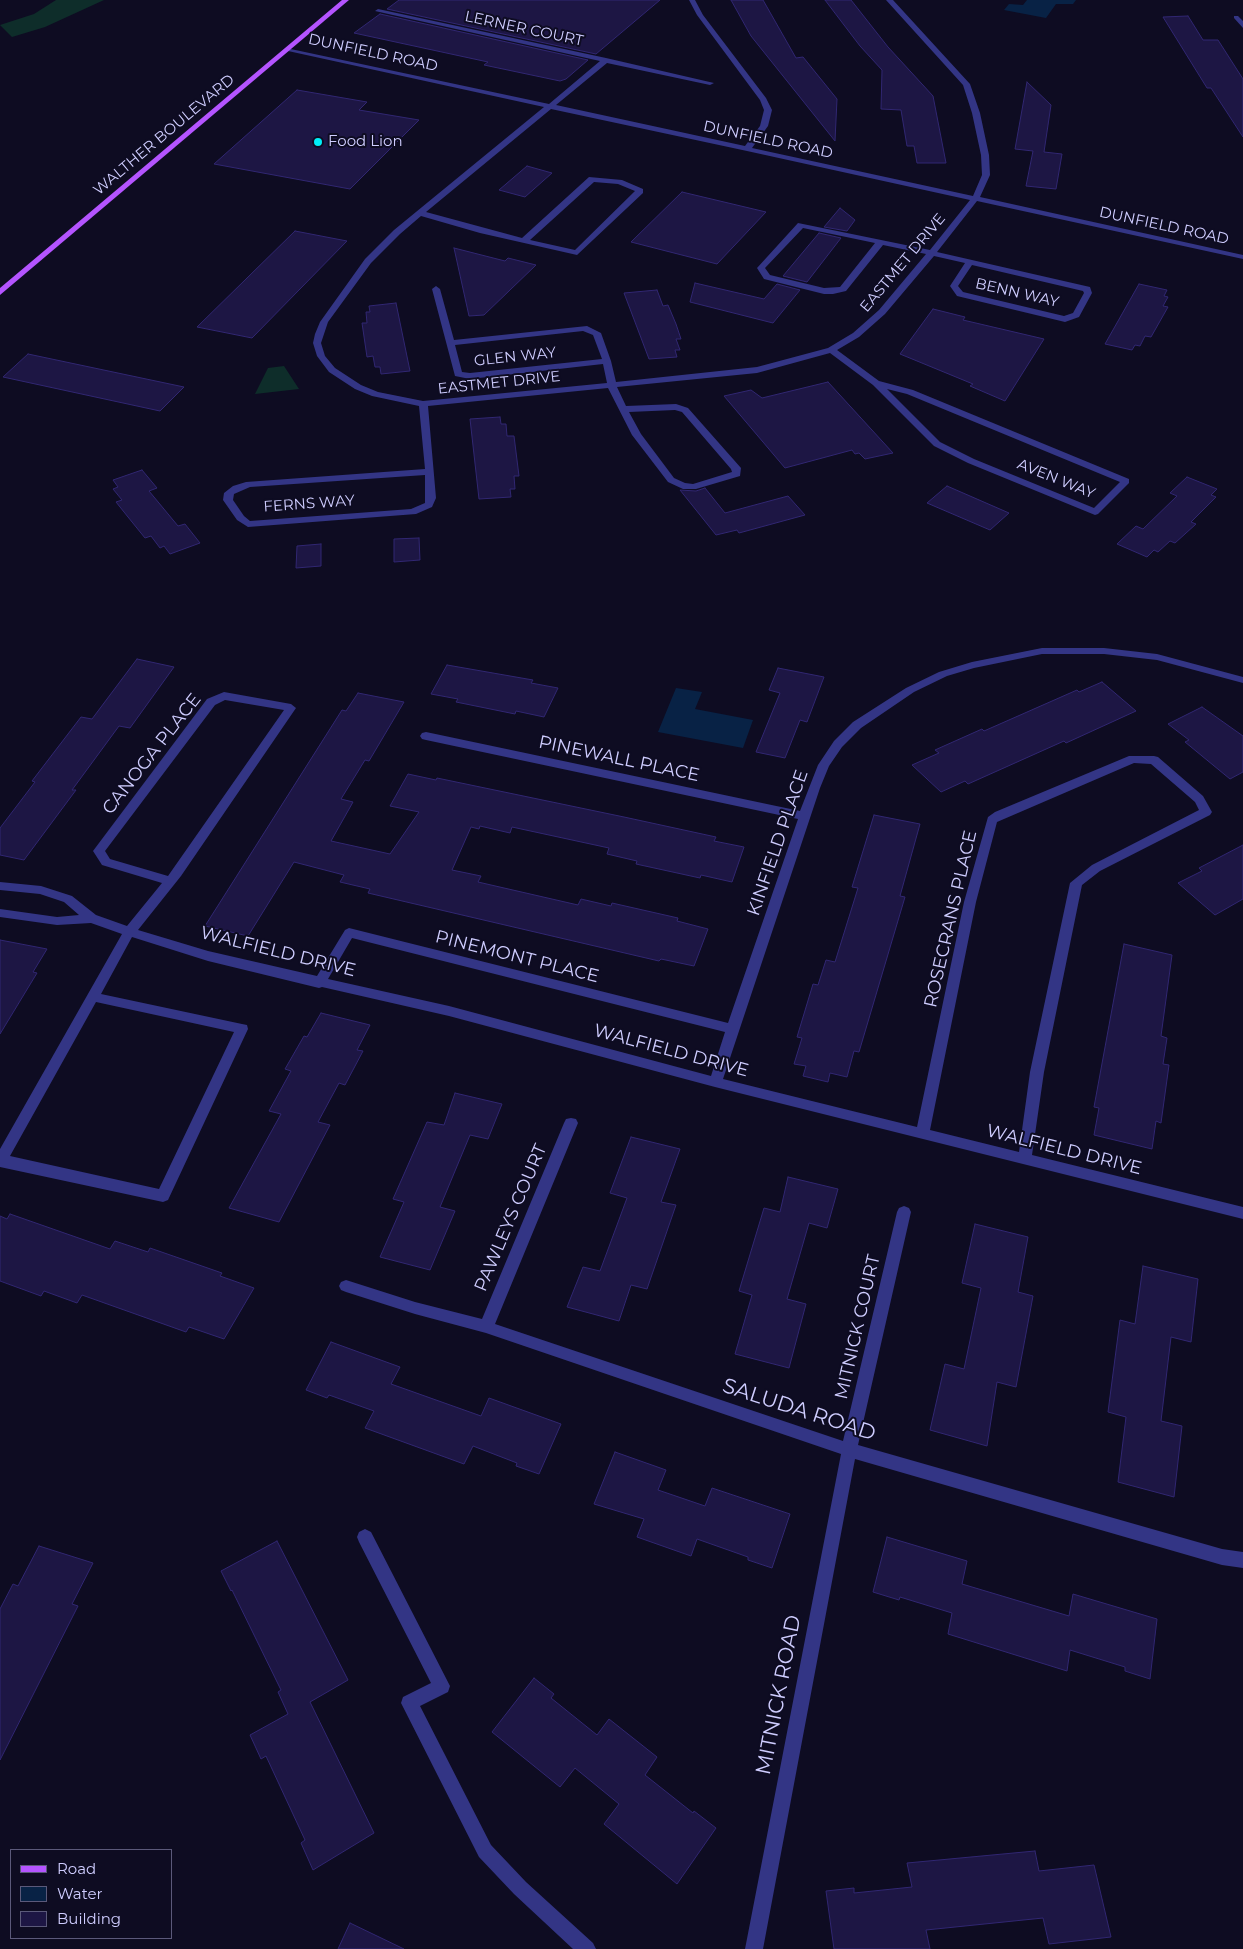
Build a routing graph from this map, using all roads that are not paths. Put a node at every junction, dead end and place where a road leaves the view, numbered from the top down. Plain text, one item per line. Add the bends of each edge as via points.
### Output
1 (346, 0) edge
2 (692, 0) edge
3 (889, 0) edge
4 (378, 11) dead end
5 (1239, 17) edge
6 (1243, 26) edge
7 (288, 48) junction
8 (606, 60) junction
9 (710, 83) dead end
10 (551, 106) junction
11 (747, 150) junction
12 (975, 199) junction
13 (419, 213) junction
14 (524, 241) junction
15 (880, 243) junction
16 (932, 253) junction
17 (1243, 257) edge
18 (970, 262) junction
19 (436, 289) dead end
20 (0, 292) edge
21 (450, 343) junction
22 (831, 350) junction
23 (607, 361) junction
24 (876, 383) junction
25 (612, 386) junction
26 (423, 404) junction
27 (623, 409) junction
28 (430, 472) junction
29 (1243, 680) edge
30 (426, 736) dead end
31 (804, 816) junction
32 (170, 882) junction
33 (0, 886) edge
34 (0, 913) edge
35 (92, 918) junction
36 (129, 932) junction
37 (319, 983) junction
38 (93, 997) junction
39 (732, 1029) junction
40 (715, 1082) junction
41 (571, 1123) dead end
42 (922, 1134) junction
43 (1025, 1159) junction
44 (0, 1160) edge
45 (904, 1212) dead end
46 (1243, 1213) edge
47 (346, 1286) dead end
48 (486, 1326) junction
49 (849, 1450) junction
50 (365, 1538) dead end
51 (1243, 1560) edge
52 (587, 1949) edge
53 (754, 1949) edge

1 - 7 main road, WALTHER BOULEVARD
2 - 11 street via 768,110 764,126
3 - 12 street, EASTMET DRIVE via 969,90 985,155 986,175
4 - 8 street, LERNER COURT
5 - 6 street
7 - 10 street, DUNFIELD ROAD
7 - 20 main road, WALTHER BOULEVARD
8 - 9 street, LERNER COURT
8 - 10 street, LERNER COURT
10 - 11 street, DUNFIELD ROAD
10 - 13 street, EASTMET DRIVE
11 - 12 street, DUNFIELD ROAD
12 - 16 street, EASTMET DRIVE
12 - 17 street, DUNFIELD ROAD
13 - 14 street
13 - 26 street, EASTMET DRIVE via 368,261 324,322 318,343 325,363 358,387 395,400
14 - 14 street via 577,253 640,191 624,183 592,179
15 - 15 street, BENN WAY via 801,225 761,268 767,278 824,291 843,289
15 - 16 street, BENN WAY
16 - 18 street, BENN WAY
16 - 22 street, EASTMET DRIVE via 882,312 856,335
18 - 18 street, BENN WAY via 954,286 960,294 1065,319 1076,315 1088,293 1088,289
19 - 21 street, GLEN WAY
21 - 23 street, GLEN WAY via 584,328 597,333
21 - 23 street, GLEN WAY via 458,374 470,376
22 - 24 street, AVEN WAY
22 - 25 street, EASTMET DRIVE via 757,370
23 - 25 street, GLEN WAY
24 - 24 street, AVEN WAY via 937,444 1095,512 1126,481 910,392
25 - 26 street, EASTMET DRIVE
25 - 27 street, GLEN WAY
26 - 28 street, FERNS WAY
27 - 27 street, GLEN WAY via 637,435 671,480 694,487 737,474 736,468 685,410 676,407
28 - 28 street, FERNS WAY via 249,484 229,493 228,500 248,524 413,512 429,505
29 - 31 street, KINFIELD PLACE via 1157,657 1104,651 1042,651 942,674 910,690 857,726 838,744 824,765
30 - 31 street, PINEWALL PLACE
31 - 39 street, KINFIELD PLACE
32 - 32 street, CANOGA PLACE via 106,862 99,851 211,702 224,696 290,708
32 - 36 street, CANOGA PLACE
33 - 35 street, WALFIELD DRIVE via 41,890 68,899
34 - 35 street, WALFIELD DRIVE via 57,921
35 - 36 street, WALFIELD DRIVE
36 - 37 street, WALFIELD DRIVE via 208,956
36 - 38 street, CANOGA PLACE
37 - 39 street, PINEMONT PLACE via 349,933
37 - 40 street, WALFIELD DRIVE via 449,1011
38 - 44 street, CANOGA PLACE
38 - 44 street via 242,1029 163,1196
39 - 40 street, KINFIELD PLACE
40 - 42 street, WALFIELD DRIVE
41 - 48 street, PAWLEYS COURT
42 - 43 street, WALFIELD DRIVE
42 - 43 street, ROSECRANS PLACE via 970,902 992,820 998,814 1133,758 1154,760 1199,799 1206,812 1096,868 1076,883 1037,1072
43 - 46 street, WALFIELD DRIVE
45 - 49 street, MITNICK COURT
47 - 48 street, SALUDA ROAD
48 - 49 street, SALUDA ROAD
49 - 51 street, SALUDA ROAD via 1212,1554
49 - 53 street, MITNICK ROAD
50 - 52 street via 442,1686 409,1703 485,1851

